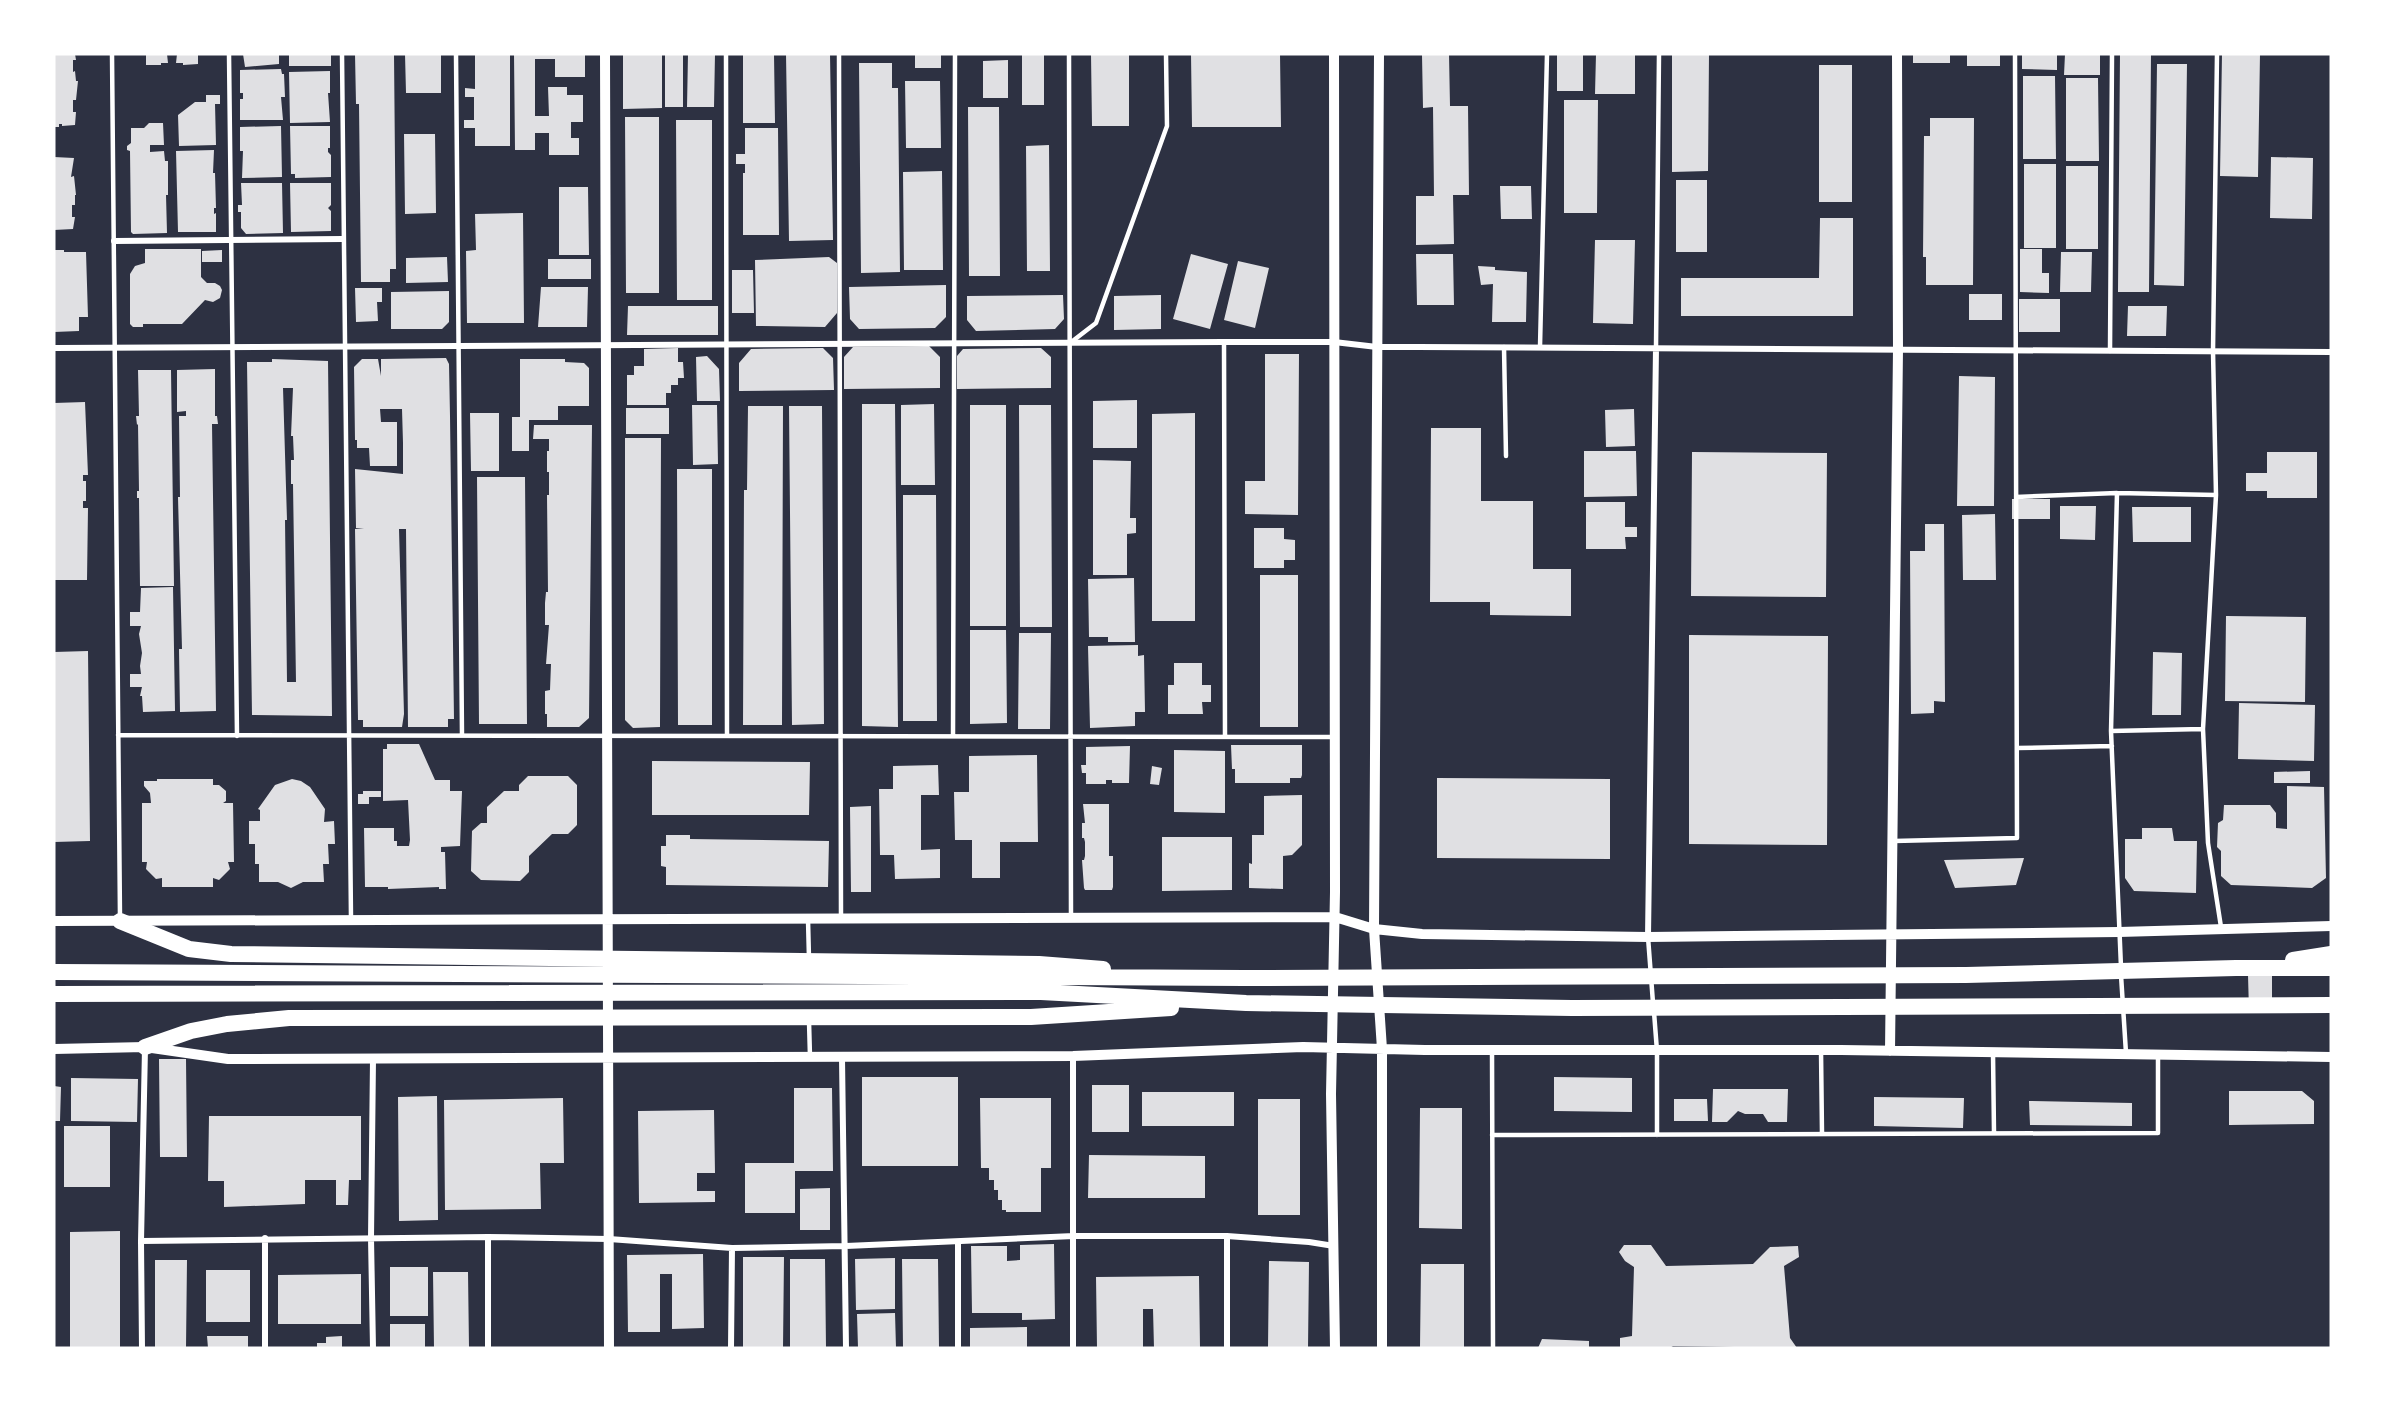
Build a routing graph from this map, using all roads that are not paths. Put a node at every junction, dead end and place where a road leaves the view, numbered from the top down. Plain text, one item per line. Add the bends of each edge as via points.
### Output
1 (112, 54) edge
2 (229, 54) edge
3 (342, 54) edge
4 (456, 54) edge
5 (605, 54) edge
6 (726, 54) edge
7 (839, 54) edge
8 (955, 54) edge
9 (1069, 54) edge
10 (1166, 54) edge
11 (1334, 54) edge
12 (1379, 54) edge
13 (1547, 54) edge
14 (1659, 54) edge
15 (1897, 54) edge
16 (2015, 54) edge
17 (2112, 54) edge
18 (2217, 54) edge
19 (344, 239) junction
20 (231, 240) junction
21 (114, 241) junction
22 (1224, 342) junction
23 (1334, 342) junction
24 (1070, 343) junction
25 (841, 344) junction
26 (954, 344) junction
27 (606, 345) junction
28 (727, 345) junction
29 (345, 346) junction
30 (458, 346) junction
31 (1377, 346) junction
32 (232, 347) junction
33 (1504, 347) junction
34 (1540, 347) junction
35 (54, 348) edge
36 (115, 348) junction
37 (1656, 348) junction
38 (1898, 350) junction
39 (2015, 350) junction
40 (2110, 351) junction
41 (2213, 351) junction
42 (2331, 352) edge
43 (1506, 456) dead end
44 (2117, 493) junction
45 (2216, 495) junction
46 (2016, 497) junction
47 (2203, 729) junction
48 (2111, 731) junction
49 (118, 735) junction
50 (348, 735) junction
51 (462, 735) junction
52 (607, 735) junction
53 (237, 736) junction
54 (727, 736) junction
55 (841, 736) junction
56 (953, 736) junction
57 (1071, 736) junction
58 (1225, 737) junction
59 (1334, 737) junction
60 (2112, 746) junction
61 (2017, 748) junction
62 (1893, 841) junction
63 (1335, 917) junction
64 (841, 918) junction
65 (1071, 918) junction
66 (607, 919) junction
67 (808, 919) junction
68 (351, 920) junction
69 (54, 921) edge
70 (120, 921) junction
71 (2331, 926) edge
72 (1374, 930) junction
73 (2221, 930) junction
74 (2119, 932) junction
75 (1893, 934) junction
76 (1648, 937) junction
77 (2331, 954) edge
78 (2236, 968) junction
79 (2331, 968) edge
80 (54, 972) edge
81 (1244, 978) junction
82 (54, 994) edge
83 (809, 999) dead end
84 (1246, 1003) junction
85 (2331, 1005) edge
86 (809, 1010) dead end
87 (145, 1047) junction
88 (54, 1048) edge
89 (1333, 1048) junction
90 (1382, 1050) junction
91 (1492, 1050) junction
92 (1821, 1050) junction
93 (1657, 1051) junction
94 (1890, 1051) junction
95 (1993, 1053) junction
96 (2126, 1053) junction
97 (2157, 1053) junction
98 (1073, 1056) junction
99 (607, 1057) junction
100 (2331, 1057) edge
101 (810, 1058) junction
102 (842, 1058) junction
103 (373, 1059) junction
104 (1994, 1133) junction
105 (1822, 1134) junction
106 (1492, 1135) junction
107 (1658, 1135) junction
108 (1074, 1236) junction
109 (1227, 1236) junction
110 (488, 1237) junction
111 (265, 1238) junction
112 (371, 1238) junction
113 (609, 1239) junction
114 (141, 1241) junction
115 (958, 1242) junction
116 (846, 1246) junction
117 (1334, 1246) junction
118 (732, 1248) junction
119 (142, 1348) edge
120 (265, 1348) edge
121 (373, 1348) edge
122 (488, 1348) edge
123 (609, 1348) edge
124 (731, 1348) edge
125 (846, 1348) edge
126 (958, 1348) edge
127 (1073, 1348) edge
128 (1227, 1348) edge
129 (1335, 1348) edge
130 (1382, 1348) edge
131 (1493, 1348) edge

1 - 21 lane
2 - 20 lane
3 - 19 lane
4 - 30 lane
5 - 27 street
6 - 28 lane
7 - 25 lane
8 - 26 lane
9 - 24 lane
10 - 24 lane via 1167,126 1096,323
11 - 23 street
12 - 31 street
13 - 34 lane
14 - 37 lane
15 - 38 street
16 - 39 lane
17 - 40 lane
18 - 41 lane
19 - 20 street
19 - 29 lane
20 - 21 street
20 - 32 lane
21 - 36 lane
22 - 23 street
22 - 24 street
22 - 58 lane
23 - 31 street
23 - 59 street
24 - 26 street
24 - 57 lane
25 - 26 street
25 - 28 street
25 - 55 lane
26 - 56 lane
27 - 28 street
27 - 30 street
27 - 52 street
28 - 54 lane
29 - 30 street
29 - 32 street
29 - 50 lane
30 - 51 lane
31 - 33 street
31 - 72 street
32 - 36 street
32 - 53 lane
33 - 34 street
33 - 43 lane
34 - 37 street
35 - 36 street
36 - 49 lane
37 - 38 street
37 - 76 street
38 - 39 street
38 - 62 street
39 - 40 street
39 - 46 lane
40 - 41 street
41 - 42 street
41 - 45 lane
44 - 45 lane
44 - 46 lane
44 - 48 lane
45 - 47 lane
46 - 61 lane
47 - 48 lane
47 - 73 lane via 2208,843
48 - 60 lane
49 - 53 lane
49 - 70 lane
50 - 51 lane
50 - 53 lane
50 - 68 lane
51 - 52 lane
52 - 54 lane
52 - 66 street
54 - 55 lane
55 - 56 lane
55 - 64 lane
56 - 57 lane
57 - 58 lane
57 - 65 lane
58 - 59 lane
59 - 63 street
60 - 61 lane
60 - 74 lane
61 - 62 lane via 2017,838
62 - 75 street
63 - 65 street
63 - 72 street
63 - 89 street
64 - 65 street
64 - 67 street
66 - 67 street
66 - 68 street
66 - 99 street
67 - 83 lane
68 - 70 street
69 - 70 street
70 - 81 highway via 189,949 231,954 1039,964
71 - 73 street
72 - 76 street
72 - 90 street
73 - 74 street
74 - 75 street
74 - 96 lane
75 - 76 street
75 - 94 street
76 - 93 lane
77 - 78 highway
78 - 79 highway
78 - 81 highway via 1954,976
80 - 81 highway
82 - 84 highway via 1041,993
84 - 85 highway via 1572,1008
84 - 87 highway via 1031,1017 289,1018 191,1031
86 - 101 lane
87 - 88 street
87 - 103 street via 228,1059
87 - 114 street
89 - 90 street
89 - 98 street
89 - 117 street
90 - 91 street
90 - 130 street
91 - 93 street
91 - 106 lane
92 - 93 street
92 - 94 street
92 - 105 lane
93 - 107 lane
94 - 95 street
95 - 96 street
95 - 104 lane
96 - 97 street
97 - 100 street
97 - 104 lane via 2158,1133
98 - 102 street
98 - 108 street
99 - 101 street
99 - 103 street
99 - 113 street
101 - 102 street
102 - 116 street
103 - 112 street
104 - 105 lane
105 - 107 lane
106 - 107 lane
106 - 131 lane
108 - 109 street
108 - 115 street
108 - 127 street
109 - 117 street
109 - 128 street
110 - 112 street
110 - 113 street
110 - 122 street
111 - 112 street
111 - 114 street
111 - 120 street
112 - 121 street
113 - 118 street
113 - 123 street
114 - 119 street
115 - 116 street
115 - 126 street
116 - 118 street
116 - 125 street
117 - 129 street
118 - 124 street

